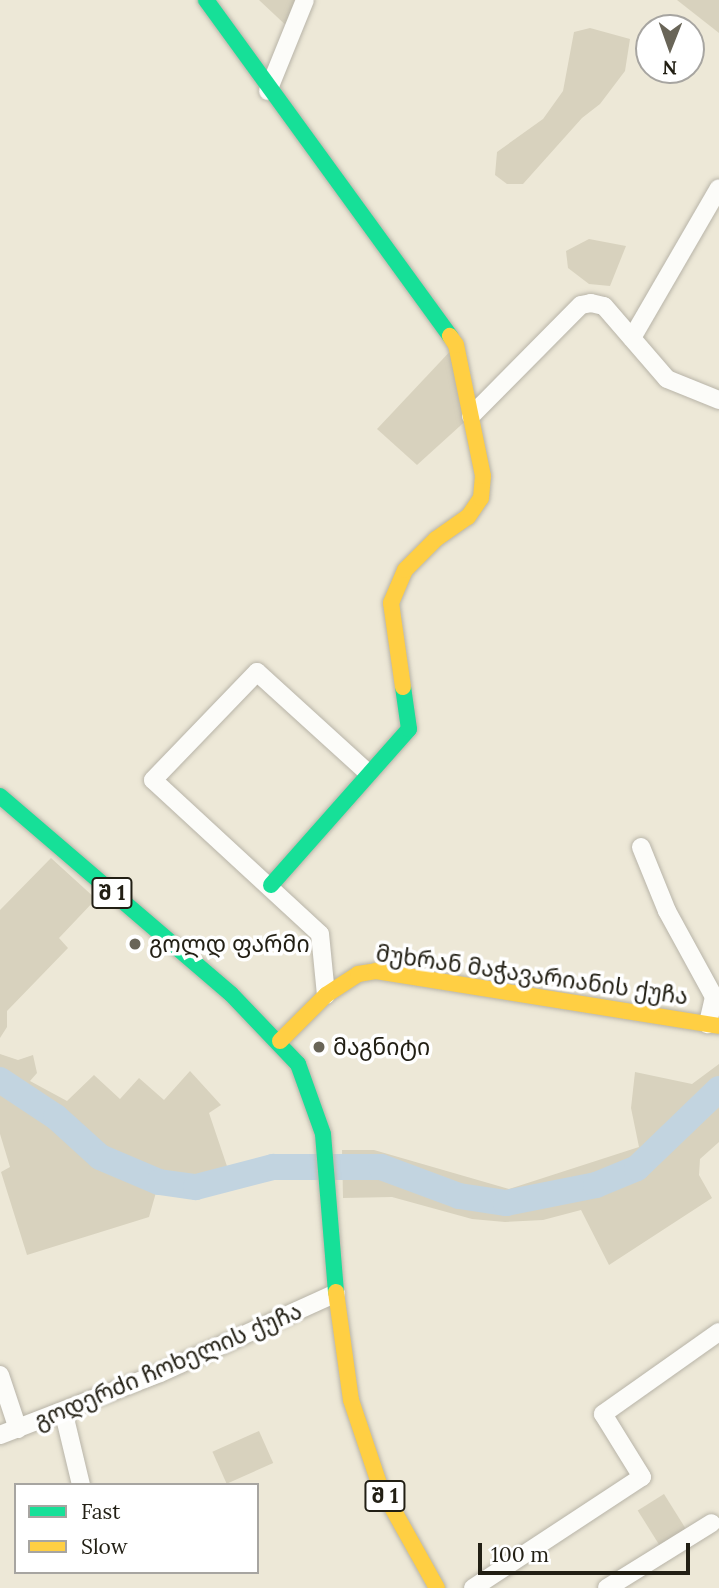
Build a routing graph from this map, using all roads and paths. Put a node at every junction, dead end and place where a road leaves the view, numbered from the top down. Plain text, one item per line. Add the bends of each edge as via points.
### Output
1 (206, 0) edge
2 (304, 0) edge
3 (268, 91) junction
4 (719, 188) edge
5 (632, 338) junction
6 (719, 400) edge
7 (471, 416) junction
8 (368, 773) junction
9 (0, 796) edge
10 (641, 847) dead end
11 (271, 885) junction
12 (326, 995) junction
13 (713, 1025) edge
14 (280, 1041) junction
15 (336, 1293) junction
16 (719, 1332) edge
17 (0, 1375) edge
18 (64, 1414) junction
19 (18, 1429) junction
20 (0, 1435) edge
21 (81, 1483) edge
22 (712, 1523) dead end
23 (437, 1588) edge
24 (473, 1588) edge
25 (607, 1588) edge

1 - 3 main road
2 - 3 street
3 - 7 main road via 367,217 456,345
4 - 5 street
5 - 6 street via 667,379
5 - 7 street via 604,306 581,305
7 - 8 main road via 483,476 481,498 468,517 405,570 391,603 409,729
8 - 11 main road
8 - 11 street via 257,672 153,780
9 - 14 main road, შ 1
10 - 13 street via 667,911 714,997
11 - 12 street via 320,934
12 - 13 main road, მუხრან მაჭავარიანის ქუჩა via 358,974 376,971
12 - 14 main road, მუხრან მაჭავარიანის ქუჩა
14 - 15 main road, შ 1 via 298,1064 323,1134
15 - 18 street, გოდერძი ჩოხელის ქუჩა
15 - 23 main road, შ 1 via 351,1400 364,1443 380,1486
16 - 24 street via 603,1414 642,1477
17 - 19 street
18 - 19 street, გოდერძი ჩოხელის ქუჩა
18 - 21 street
19 - 20 street, გოდერძი ჩოხელის ქუჩა
22 - 25 street

